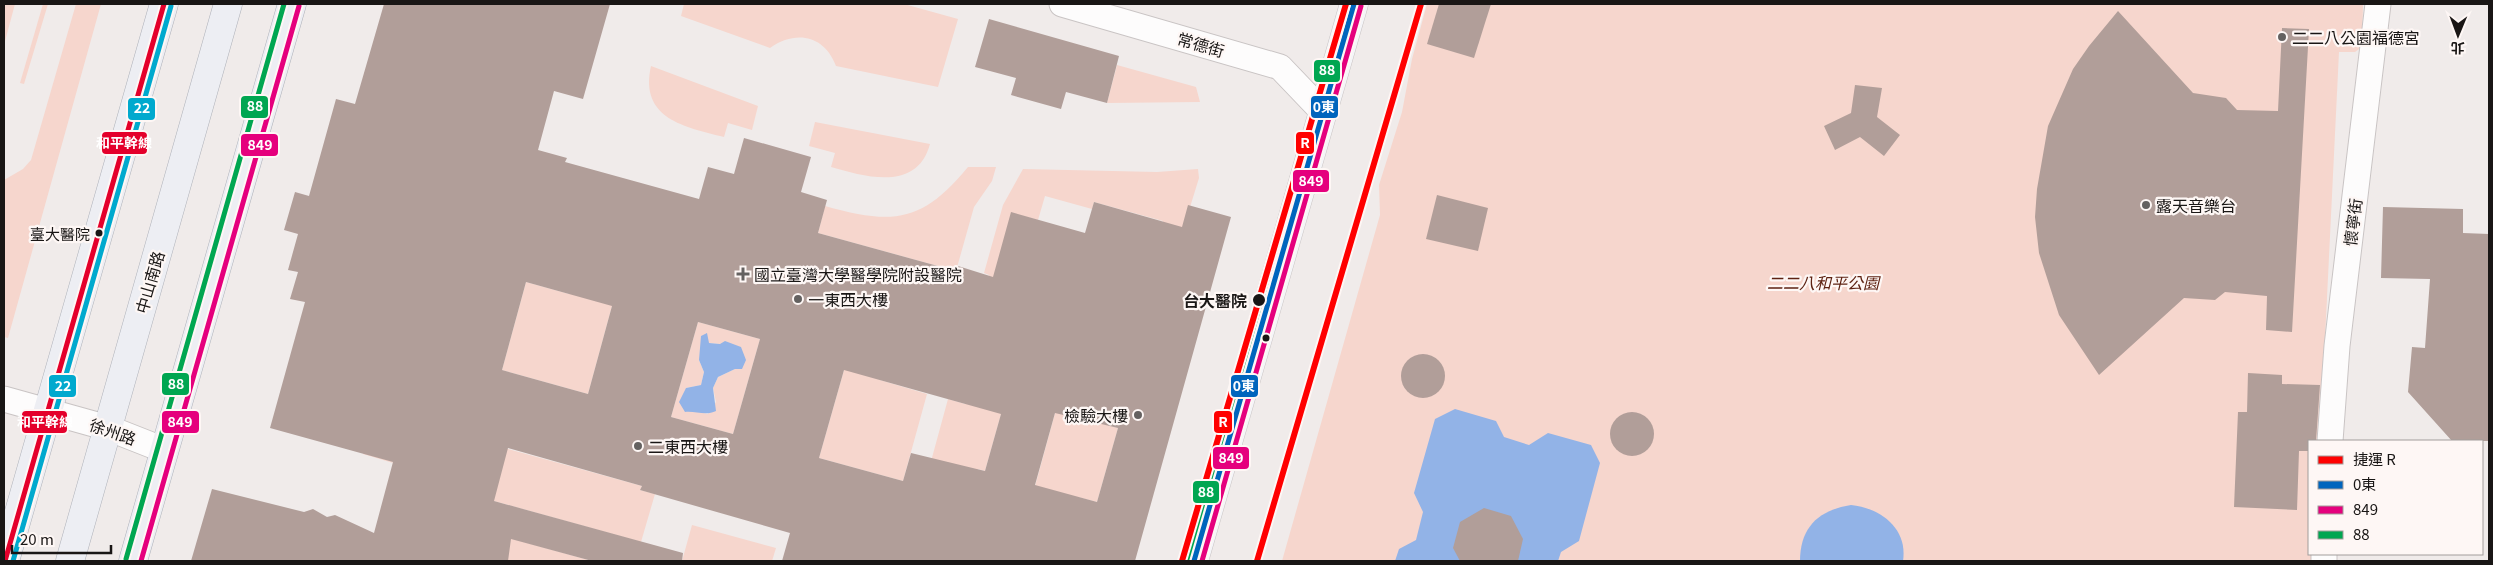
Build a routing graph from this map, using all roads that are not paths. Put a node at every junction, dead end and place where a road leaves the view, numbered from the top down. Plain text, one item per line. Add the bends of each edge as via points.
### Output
1 (164, 4) edge
2 (228, 4) edge
3 (292, 4) edge
4 (1062, 4) edge
5 (1354, 4) edge
6 (2378, 4) edge
7 (1323, 112) junction
8 (4, 399) edge
9 (48, 412) junction
10 (108, 428) junction
11 (2330, 440) edge
12 (164, 450) junction
13 (5, 561) edge
14 (70, 561) edge
15 (133, 561) edge
16 (1194, 561) edge

1 - 9 main road
2 - 10 main road, 中山南路
3 - 12 main road
4 - 7 street, 常德街 via 1280,67
5 - 7 street
6 - 11 street, 懷寧街 via 2337,346
7 - 16 street
8 - 9 street, 徐州路
9 - 10 street, 徐州路
9 - 13 main road
10 - 12 street, 徐州路
10 - 14 main road, 中山南路
12 - 15 main road

